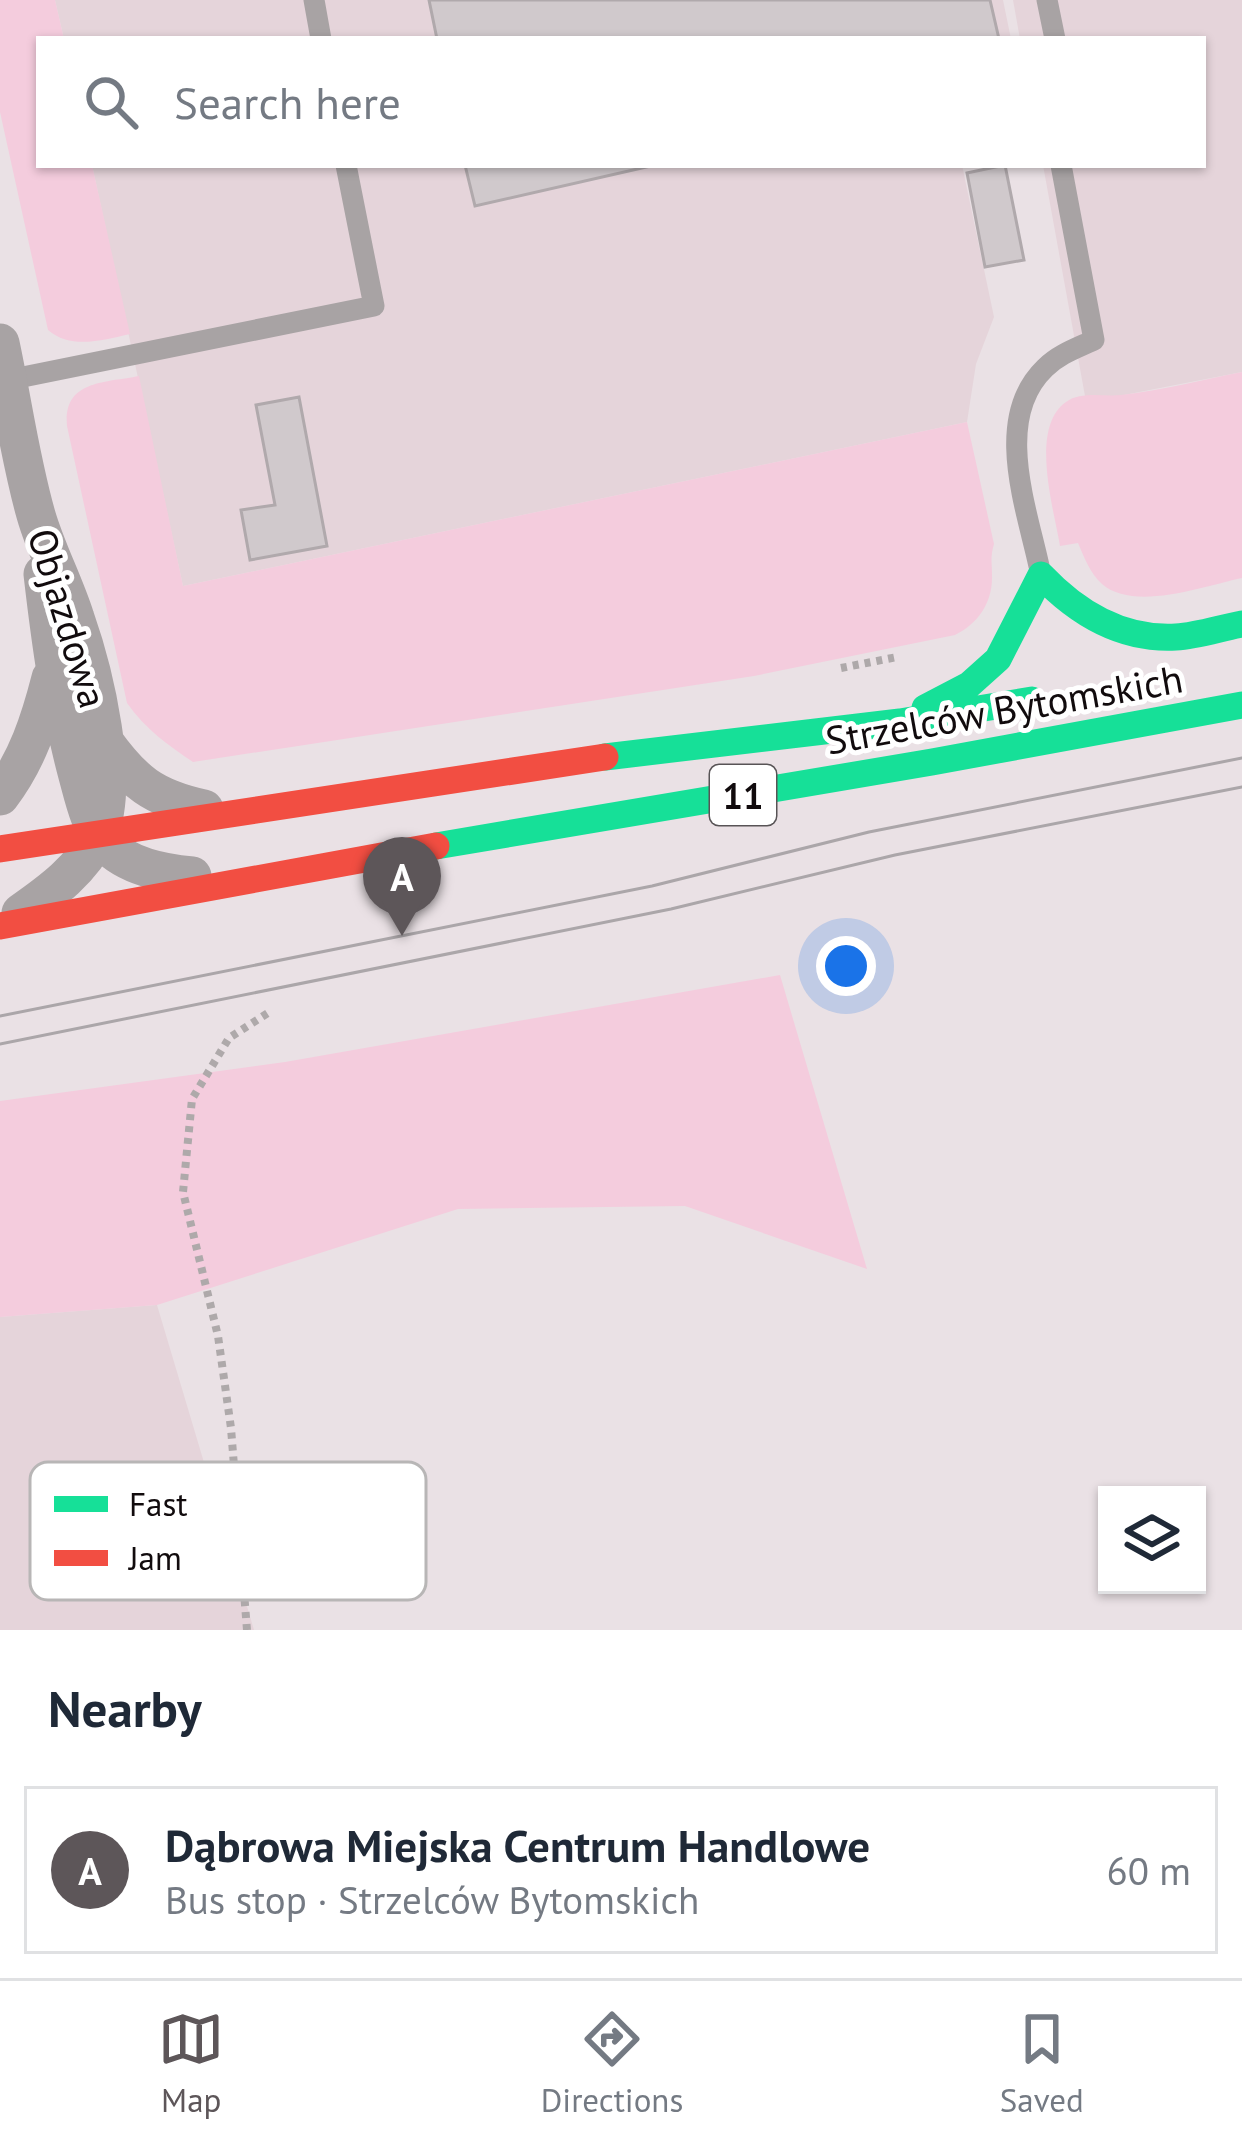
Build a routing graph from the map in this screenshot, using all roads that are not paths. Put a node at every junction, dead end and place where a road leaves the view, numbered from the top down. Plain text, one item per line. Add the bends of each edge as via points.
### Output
1 (314, 0) edge
2 (1047, 0) edge
3 (321, 36) edge
4 (1054, 36) edge
5 (347, 168) edge
6 (1062, 168) edge
7 (3, 370) edge
8 (36, 515) junction
9 (1041, 575) junction
10 (1242, 624) edge
11 (54, 667) junction
12 (1063, 694) dead end
13 (1242, 705) edge
14 (900, 722) junction
15 (103, 739) junction
16 (0, 796) edge
17 (233, 815) junction
18 (99, 833) junction
19 (0, 849) edge
20 (243, 880) junction
21 (0, 925) edge

1 - 3 lane
2 - 4 lane
5 - 7 lane via 374,306
6 - 9 lane via 1094,340 1043,369 1019,415 1021,485
7 - 8 street, Objazdowa
8 - 11 street
8 - 15 street, Objazdowa via 76,618
9 - 10 highway via 1064,601 1134,634 1175,637
9 - 14 highway via 998,659 969,685
11 - 16 street via 32,741
11 - 18 street
12 - 14 highway, Strzelców Bytomskich / 11
13 - 20 highway, Strzelców Bytomskich / 11
14 - 17 highway, Strzelców Bytomskich / 11 via 577,760
15 - 17 street, Objazdowa via 142,787
15 - 18 street
17 - 18 highway, Strzelców Bytomskich / 11
18 - 19 highway, Strzelców Bytomskich / 11
18 - 20 street via 132,862 165,874
18 - 21 street via 70,875
20 - 21 highway, Strzelców Bytomskich / 11

